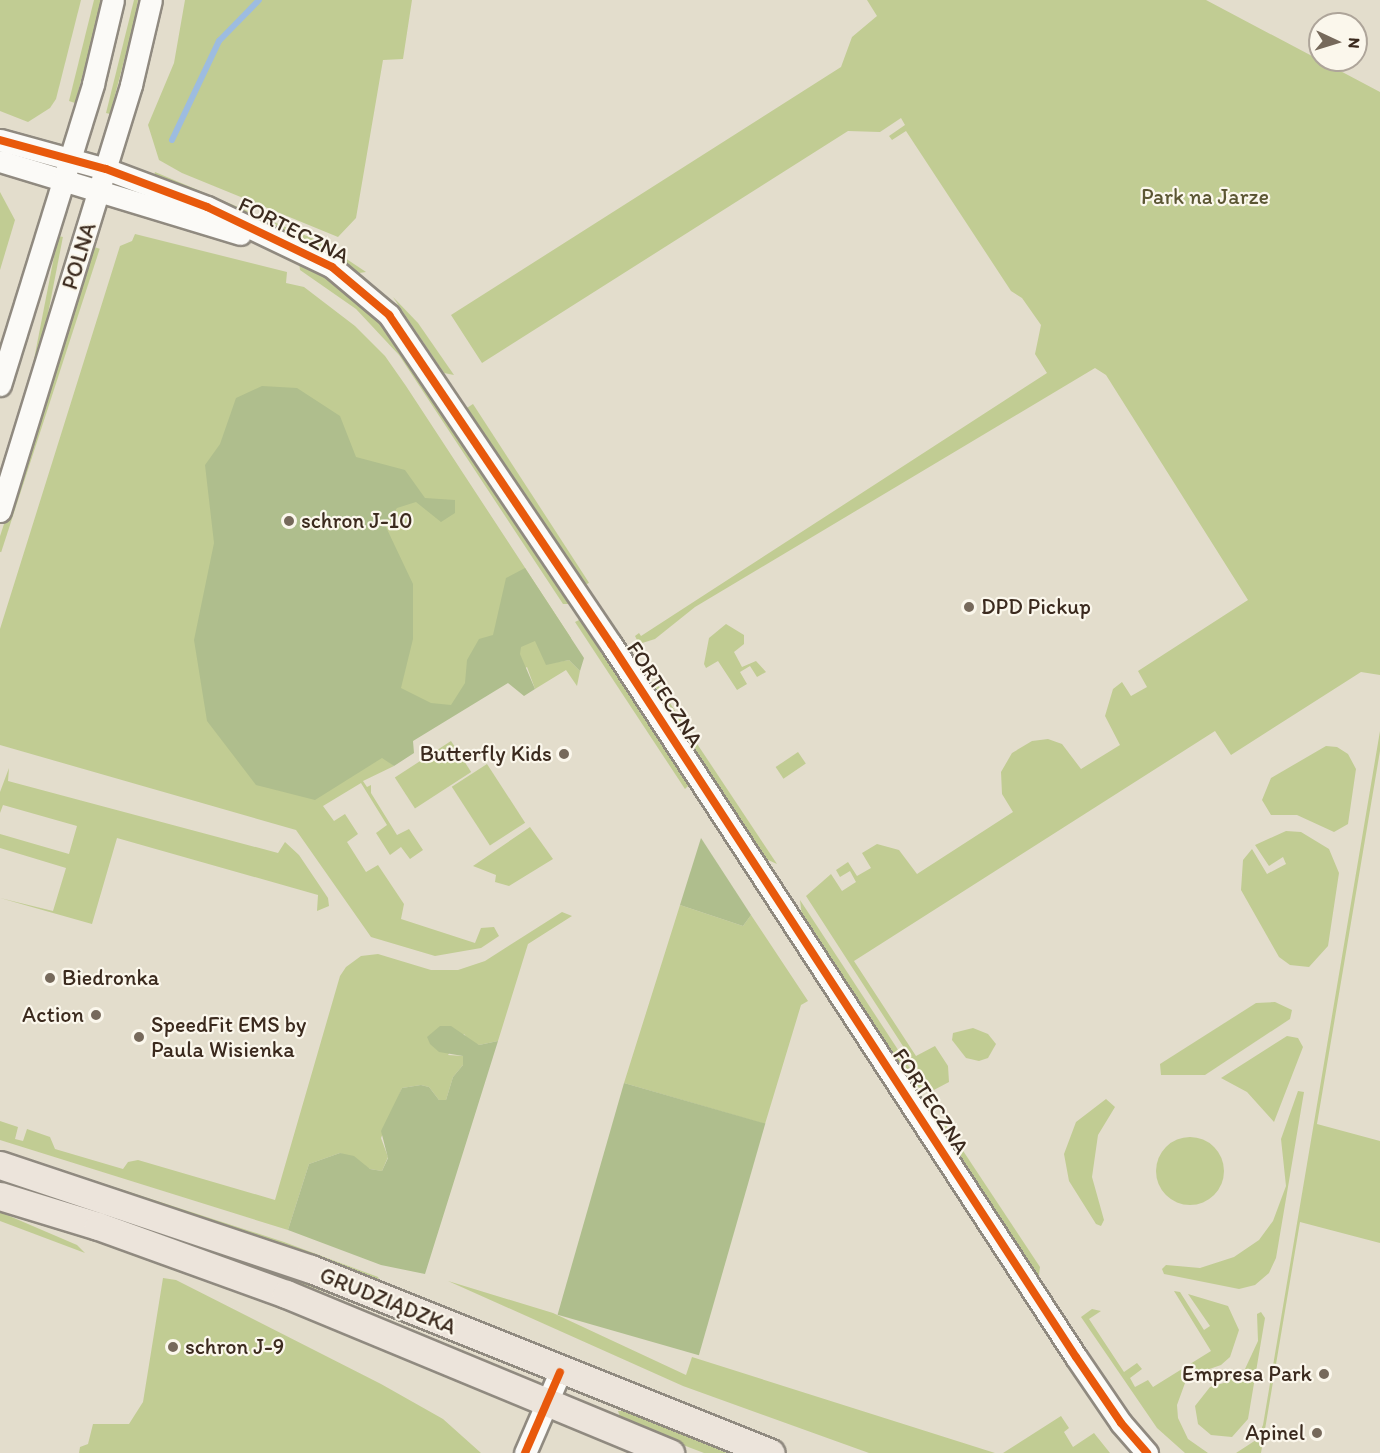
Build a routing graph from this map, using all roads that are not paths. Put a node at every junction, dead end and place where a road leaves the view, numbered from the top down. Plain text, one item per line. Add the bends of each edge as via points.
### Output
1 (112, 0) edge
2 (151, 0) edge
3 (0, 140) edge
4 (70, 158) junction
5 (0, 160) edge
6 (106, 169) junction
7 (63, 182) junction
8 (99, 193) junction
9 (290, 245) junction
10 (0, 386) edge
11 (0, 511) edge
12 (0, 1165) edge
13 (0, 1196) edge
14 (560, 1372) junction
15 (547, 1402) junction
16 (525, 1453) edge
17 (670, 1453) edge
18 (771, 1453) edge
19 (1147, 1453) edge

1 - 4 street, POLNA
2 - 6 street, POLNA via 132,85
3 - 4 street, FORTECZNA
4 - 6 street, FORTECZNA
4 - 7 street, POLNA
5 - 7 street, FORTECZNA
6 - 8 street, POLNA
6 - 9 street, FORTECZNA via 182,196
7 - 8 street, FORTECZNA
7 - 10 street, POLNA
8 - 9 street, FORTECZNA
8 - 11 street, POLNA
9 - 19 street, FORTECZNA via 350,279 389,315 409,340 1076,1357 1121,1423
12 - 14 main road, GRUDZIĄDZKA via 310,1269
13 - 15 main road, GRUDZIĄDZKA via 98,1226 286,1294
14 - 15 street
14 - 18 main road, GRUDZIĄDZKA
15 - 16 street
15 - 17 main road, GRUDZIĄDZKA

